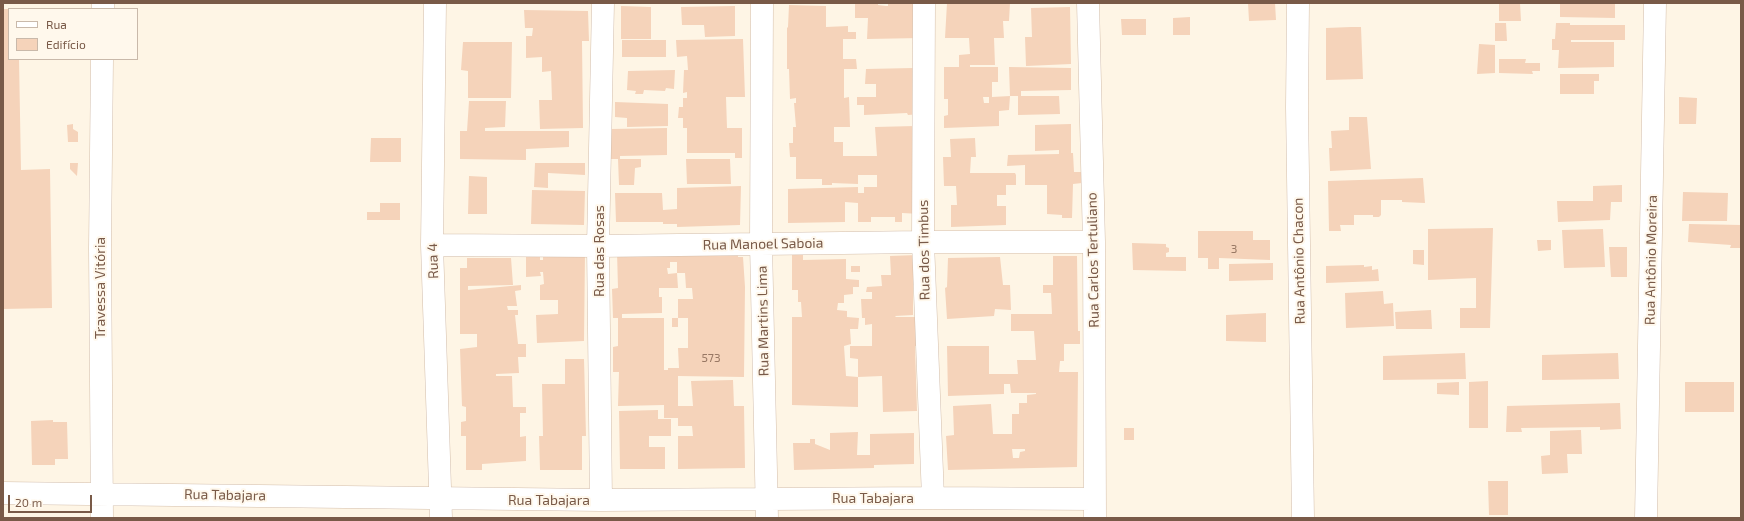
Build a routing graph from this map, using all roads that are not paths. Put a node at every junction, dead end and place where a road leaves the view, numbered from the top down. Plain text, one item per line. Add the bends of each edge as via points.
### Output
1 (435, 3) edge
2 (603, 3) edge
3 (762, 3) edge
4 (924, 3) edge
5 (1088, 3) edge
6 (1298, 3) edge
7 (1655, 3) edge
8 (102, 60) edge
9 (923, 242) junction
10 (1094, 242) junction
11 (761, 244) junction
12 (432, 245) junction
13 (598, 246) junction
14 (3, 492) edge
15 (102, 493) junction
16 (933, 498) junction
17 (601, 500) junction
18 (442, 508) edge
19 (767, 508) edge
20 (1094, 508) edge
21 (102, 518) edge
22 (1303, 518) edge
23 (1646, 518) edge

1 - 12 street, Rua 4
2 - 13 street, Rua das Rosas
3 - 11 street, Rua Martins Lima
4 - 9 street, Rua dos Timbus
5 - 10 street, Rua Carlos Tertuliano
6 - 22 street, Rua Antônio Chacon via 1297,107
7 - 23 street, Rua Antônio Moreira
8 - 15 street, Travessa Vitória
9 - 10 street, Rua Manoel Saboia
9 - 11 street, Rua Manoel Saboia
9 - 16 street, Rua dos Timbus
10 - 20 street, Rua Carlos Tertuliano
11 - 13 street, Rua Manoel Saboia
11 - 19 street, Rua Martins Lima
12 - 13 street, Rua Manoel Saboia
12 - 18 street, Rua 4
13 - 17 street, Rua das Rosas
14 - 15 street, Rua Tabajara
15 - 18 street, Rua Tabajara
15 - 21 street, Travessa Vitória
16 - 19 street, Rua Tabajara
16 - 20 street, Rua Tabajara
17 - 18 street, Rua Tabajara
17 - 19 street, Rua Tabajara

